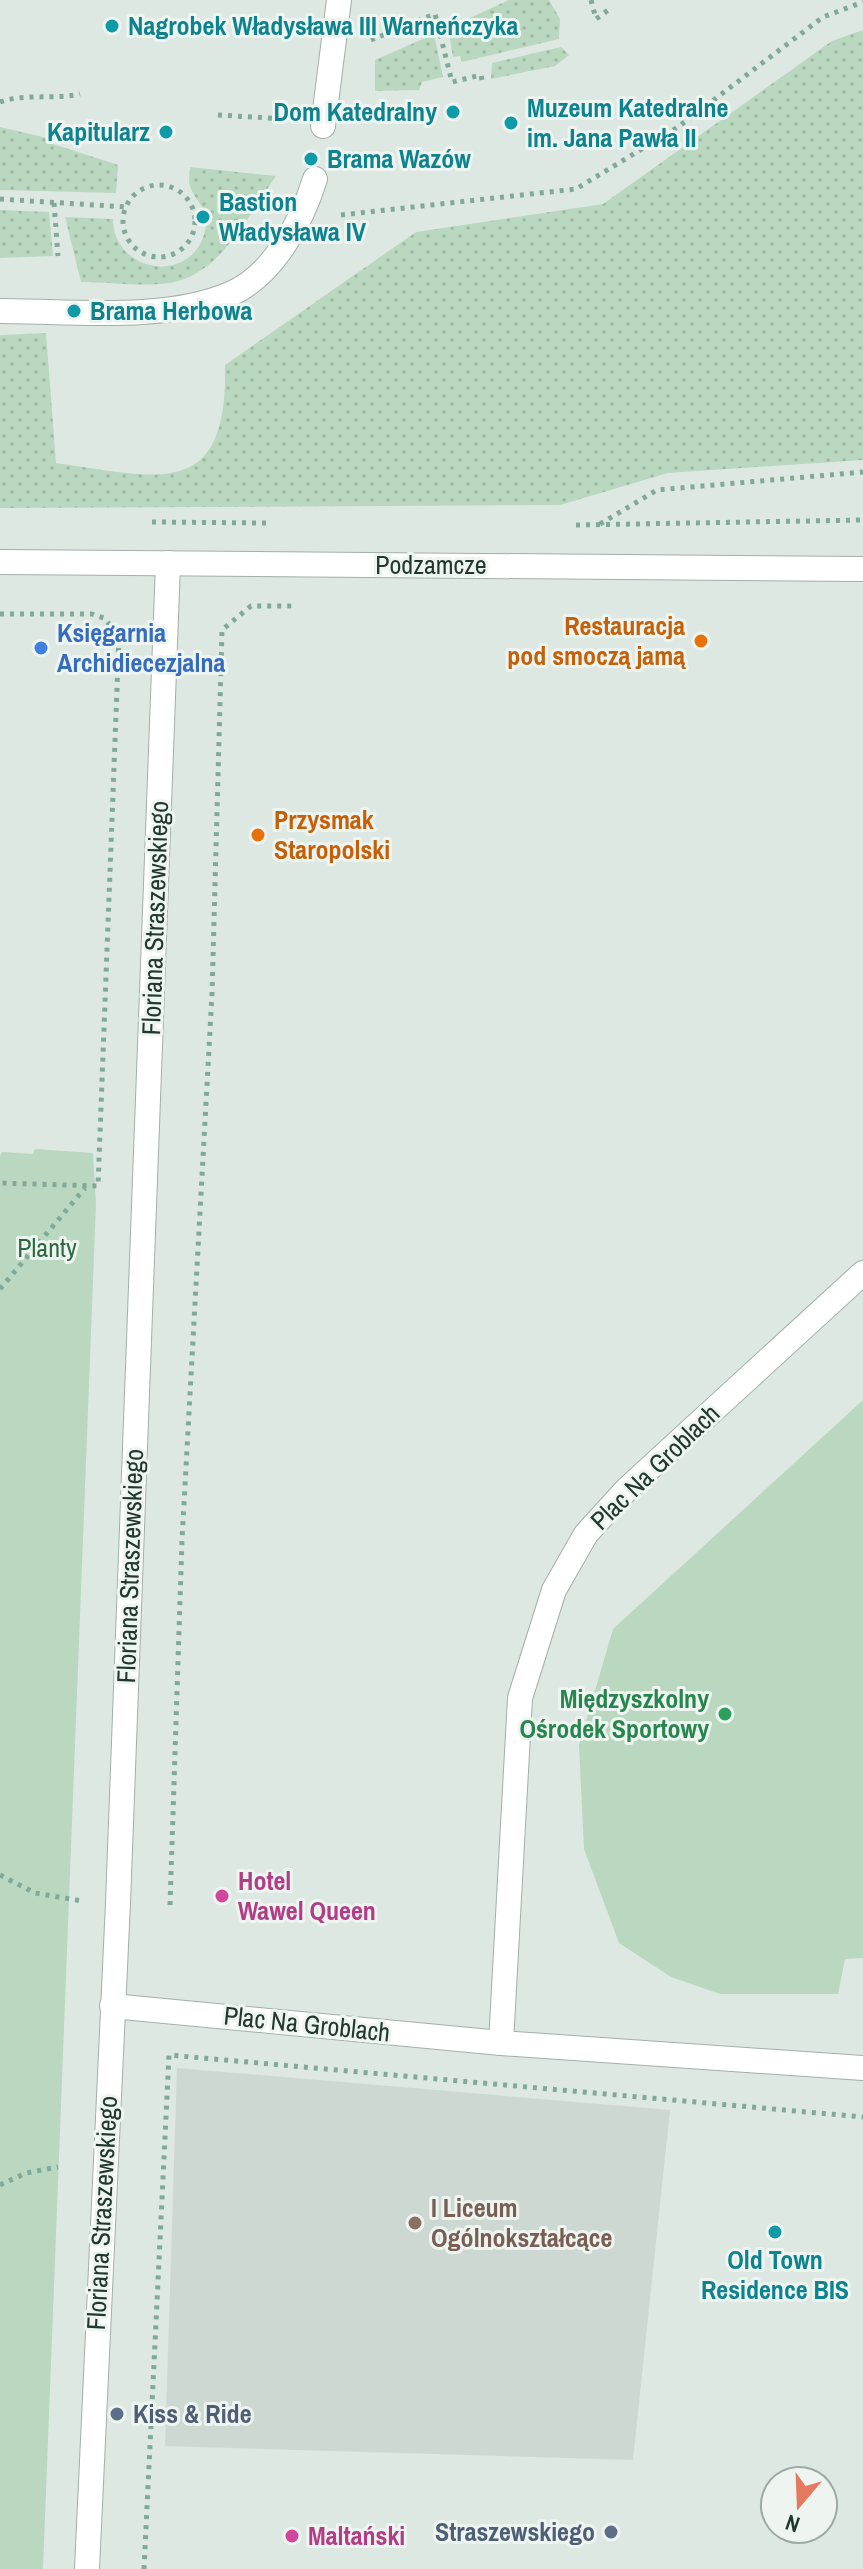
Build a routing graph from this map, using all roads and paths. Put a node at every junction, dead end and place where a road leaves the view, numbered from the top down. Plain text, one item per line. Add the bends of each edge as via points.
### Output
1 (339, 0) edge
2 (591, 0) edge
3 (863, 2) edge
4 (611, 8) dead end
5 (400, 29) dead end
6 (482, 80) dead end
7 (80, 94) dead end
8 (0, 102) edge
9 (218, 115) dead end
10 (291, 119) dead end
11 (323, 126) dead end
12 (315, 179) dead end
13 (0, 199) edge
14 (54, 203) junction
15 (127, 207) junction
16 (300, 219) junction
17 (58, 256) dead end
18 (0, 311) edge
19 (863, 472) edge
20 (863, 520) edge
21 (0, 562) edge
22 (168, 563) junction
23 (863, 569) edge
24 (251, 606) dead end
25 (0, 614) edge
26 (0, 1183) edge
27 (86, 1187) junction
28 (863, 1273) edge
29 (0, 1289) edge
30 (0, 1875) edge
31 (118, 1903) junction
32 (170, 1905) dead end
33 (112, 2006) junction
34 (501, 2043) junction
35 (863, 2068) edge
36 (863, 2117) edge
37 (58, 2167) dead end
38 (0, 2185) edge
39 (87, 2569) edge
40 (144, 2569) edge

1 - 11 street
2 - 4 path via 596,19
3 - 16 path via 823,17 678,127 576,189
5 - 6 path via 435,14 452,82 481,75
7 - 8 path via 15,96
9 - 10 path
12 - 16 street
13 - 14 path
14 - 15 path
14 - 17 path
15 - 15 path via 146,187 165,185 182,193 193,208 195,227 187,244 172,255 153,257 136,249 125,234
16 - 18 street via 261,271 233,293 197,305
19 - 20 path via 657,490 600,525
21 - 22 street, Podzamcze
22 - 23 street, Podzamcze
22 - 31 street, Floriana Straszewskiego
24 - 32 path via 222,630 212,994 182,1540
25 - 27 path via 92,614 104,618 119,636 98,1186
26 - 27 path
27 - 29 path
28 - 34 street, Plac Na Groblach via 627,1489 586,1534 554,1590 520,1698
30 - 31 path via 35,1893
31 - 33 street, Floriana Straszewskiego
33 - 34 street, Plac Na Groblach
33 - 39 street, Floriana Straszewskiego
34 - 35 street, Plac Na Groblach
36 - 40 path via 169,2055
37 - 38 path

